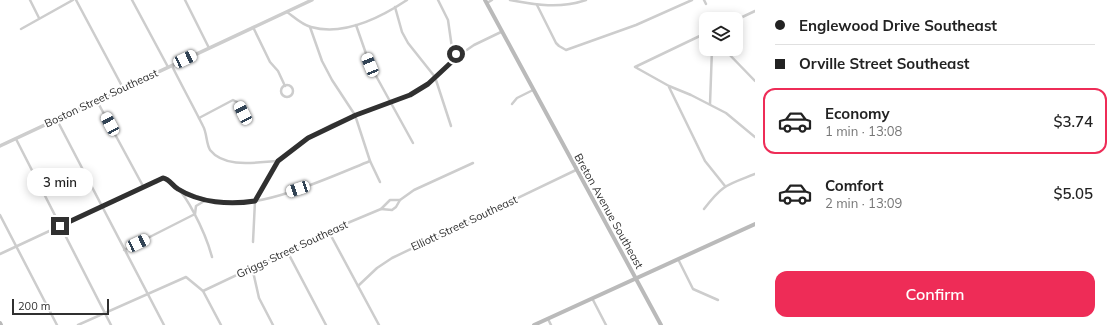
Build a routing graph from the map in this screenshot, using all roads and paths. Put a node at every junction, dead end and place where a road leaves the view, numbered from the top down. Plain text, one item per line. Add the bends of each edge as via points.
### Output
1 (30, 0) edge
2 (72, 0) edge
3 (76, 0) edge
4 (132, 0) edge
5 (185, 0) edge
6 (312, 0) edge
7 (407, 0) edge
8 (438, 0) edge
9 (492, 0) edge
10 (510, 0) edge
11 (586, 0) edge
12 (692, 0) edge
13 (704, 0) edge
14 (485, 1) edge
15 (706, 4) dead end
16 (537, 5) junction
17 (395, 7) junction
18 (287, 12) junction
19 (755, 12) edge
20 (743, 17) edge
21 (39, 18) junction
22 (356, 25) junction
23 (253, 27) junction
24 (310, 27) junction
25 (21, 28) dead end
26 (501, 32) junction
27 (699, 36) edge
28 (209, 48) junction
29 (458, 56) junction
30 (712, 56) edge
31 (731, 56) edge
32 (170, 66) junction
33 (435, 77) junction
34 (755, 81) edge
35 (285, 86) junction
36 (669, 86) junction
37 (123, 88) junction
38 (533, 90) junction
39 (97, 100) junction
40 (391, 103) junction
41 (512, 104) dead end
42 (710, 104) junction
43 (243, 113) dead end
44 (356, 115) junction
45 (199, 118) junction
46 (56, 119) junction
47 (451, 126) dead end
48 (755, 137) edge
49 (16, 138) junction
50 (413, 143) dead end
51 (0, 146) edge
52 (278, 161) junction
53 (370, 161) junction
54 (473, 163) dead end
55 (576, 170) junction
56 (755, 174) edge
57 (380, 182) dead end
58 (143, 186) junction
59 (724, 186) junction
60 (178, 189) junction
61 (207, 199) junction
62 (400, 200) junction
63 (255, 201) junction
64 (101, 206) junction
65 (381, 209) junction
66 (704, 209) dead end
67 (195, 214) junction
68 (0, 215) edge
69 (755, 224) edge
70 (60, 226) junction
71 (329, 232) junction
72 (253, 242) dead end
73 (16, 246) junction
74 (124, 250) junction
75 (287, 251) junction
76 (0, 254) edge
77 (212, 257) dead end
78 (678, 259) junction
79 (252, 268) junction
80 (635, 278) junction
81 (358, 286) junction
82 (203, 291) junction
83 (146, 293) junction
84 (592, 298) junction
85 (718, 300) dead end
86 (104, 312) junction
87 (547, 319) junction
88 (57, 325) edge
89 (78, 325) edge
90 (111, 325) edge
91 (164, 325) edge
92 (221, 325) edge
93 (273, 325) edge
94 (326, 325) edge
95 (379, 325) edge
96 (534, 325) edge
97 (551, 325) edge
98 (606, 325) edge
99 (661, 325) edge

1 - 21 street
2 - 21 street
3 - 37 street
4 - 32 street
5 - 28 street
6 - 18 street, Boston Street Southeast
7 - 17 street
8 - 29 street via 448,20 452,48
9 - 14 street
10 - 16 street
11 - 16 street via 558,6
12 - 16 street via 636,25 566,50 556,42
13 - 15 street
14 - 26 main road, Breton Avenue Southeast
17 - 22 street
17 - 33 street via 408,43
18 - 23 street, Boston Street Southeast
18 - 24 street
19 - 20 street
21 - 25 street
22 - 24 street via 337,29
22 - 40 street via 370,65
23 - 28 street, Boston Street Southeast
23 - 35 street
24 - 44 street via 322,61
26 - 29 street
26 - 38 main road, Breton Avenue Southeast
27 - 36 street via 635,67
28 - 32 street, Boston Street Southeast
29 - 33 street
30 - 42 street
31 - 34 street
32 - 37 street, Boston Street Southeast
32 - 45 street
33 - 40 street via 419,91
33 - 47 street
35 - 35 street via 282,93 289,96 293,93 293,88 290,85
36 - 42 street
36 - 59 street via 705,161
37 - 39 street, Boston Street Southeast
38 - 41 street via 517,98
38 - 55 main road, Breton Avenue Southeast
39 - 46 street, Boston Street Southeast
39 - 58 street
40 - 44 street
40 - 50 street
42 - 48 street via 740,123
43 - 45 street via 233,100
44 - 52 street via 308,138
44 - 53 street
45 - 52 street via 211,150 222,158 248,163
46 - 49 street, Boston Street Southeast
46 - 64 street
49 - 51 street, Boston Street Southeast
49 - 70 street
52 - 63 street
53 - 57 street
53 - 63 street via 306,186
54 - 62 street, Griggs Street Southeast via 417,189
55 - 80 main road, Breton Avenue Southeast
55 - 81 street, Elliott Street Southeast via 392,258
56 - 59 street
58 - 60 street via 163,178 168,179
58 - 64 street
59 - 66 street via 714,194
60 - 61 street
60 - 67 street
61 - 63 street via 229,203
61 - 67 street via 196,206
62 - 65 street, Griggs Street Southeast via 390,200
62 - 65 street, Griggs Street Southeast via 392,210
63 - 72 street
64 - 70 street
64 - 74 street
65 - 71 street, Griggs Street Southeast
67 - 74 street
67 - 77 street
68 - 73 street
69 - 78 main road
70 - 73 street
70 - 86 street
71 - 75 street, Griggs Street Southeast
71 - 81 street
73 - 76 street
73 - 88 street
74 - 83 street
75 - 79 street, Griggs Street Southeast
75 - 94 street
78 - 80 main road
78 - 85 street via 692,288
79 - 82 street, Griggs Street Southeast
79 - 93 street via 260,302
80 - 84 main road
80 - 99 main road, Breton Avenue Southeast
81 - 95 street
82 - 83 street via 186,276
82 - 92 street
83 - 86 street
83 - 91 street
84 - 87 main road
84 - 98 street
86 - 89 street
86 - 90 street
87 - 96 main road
87 - 97 street

